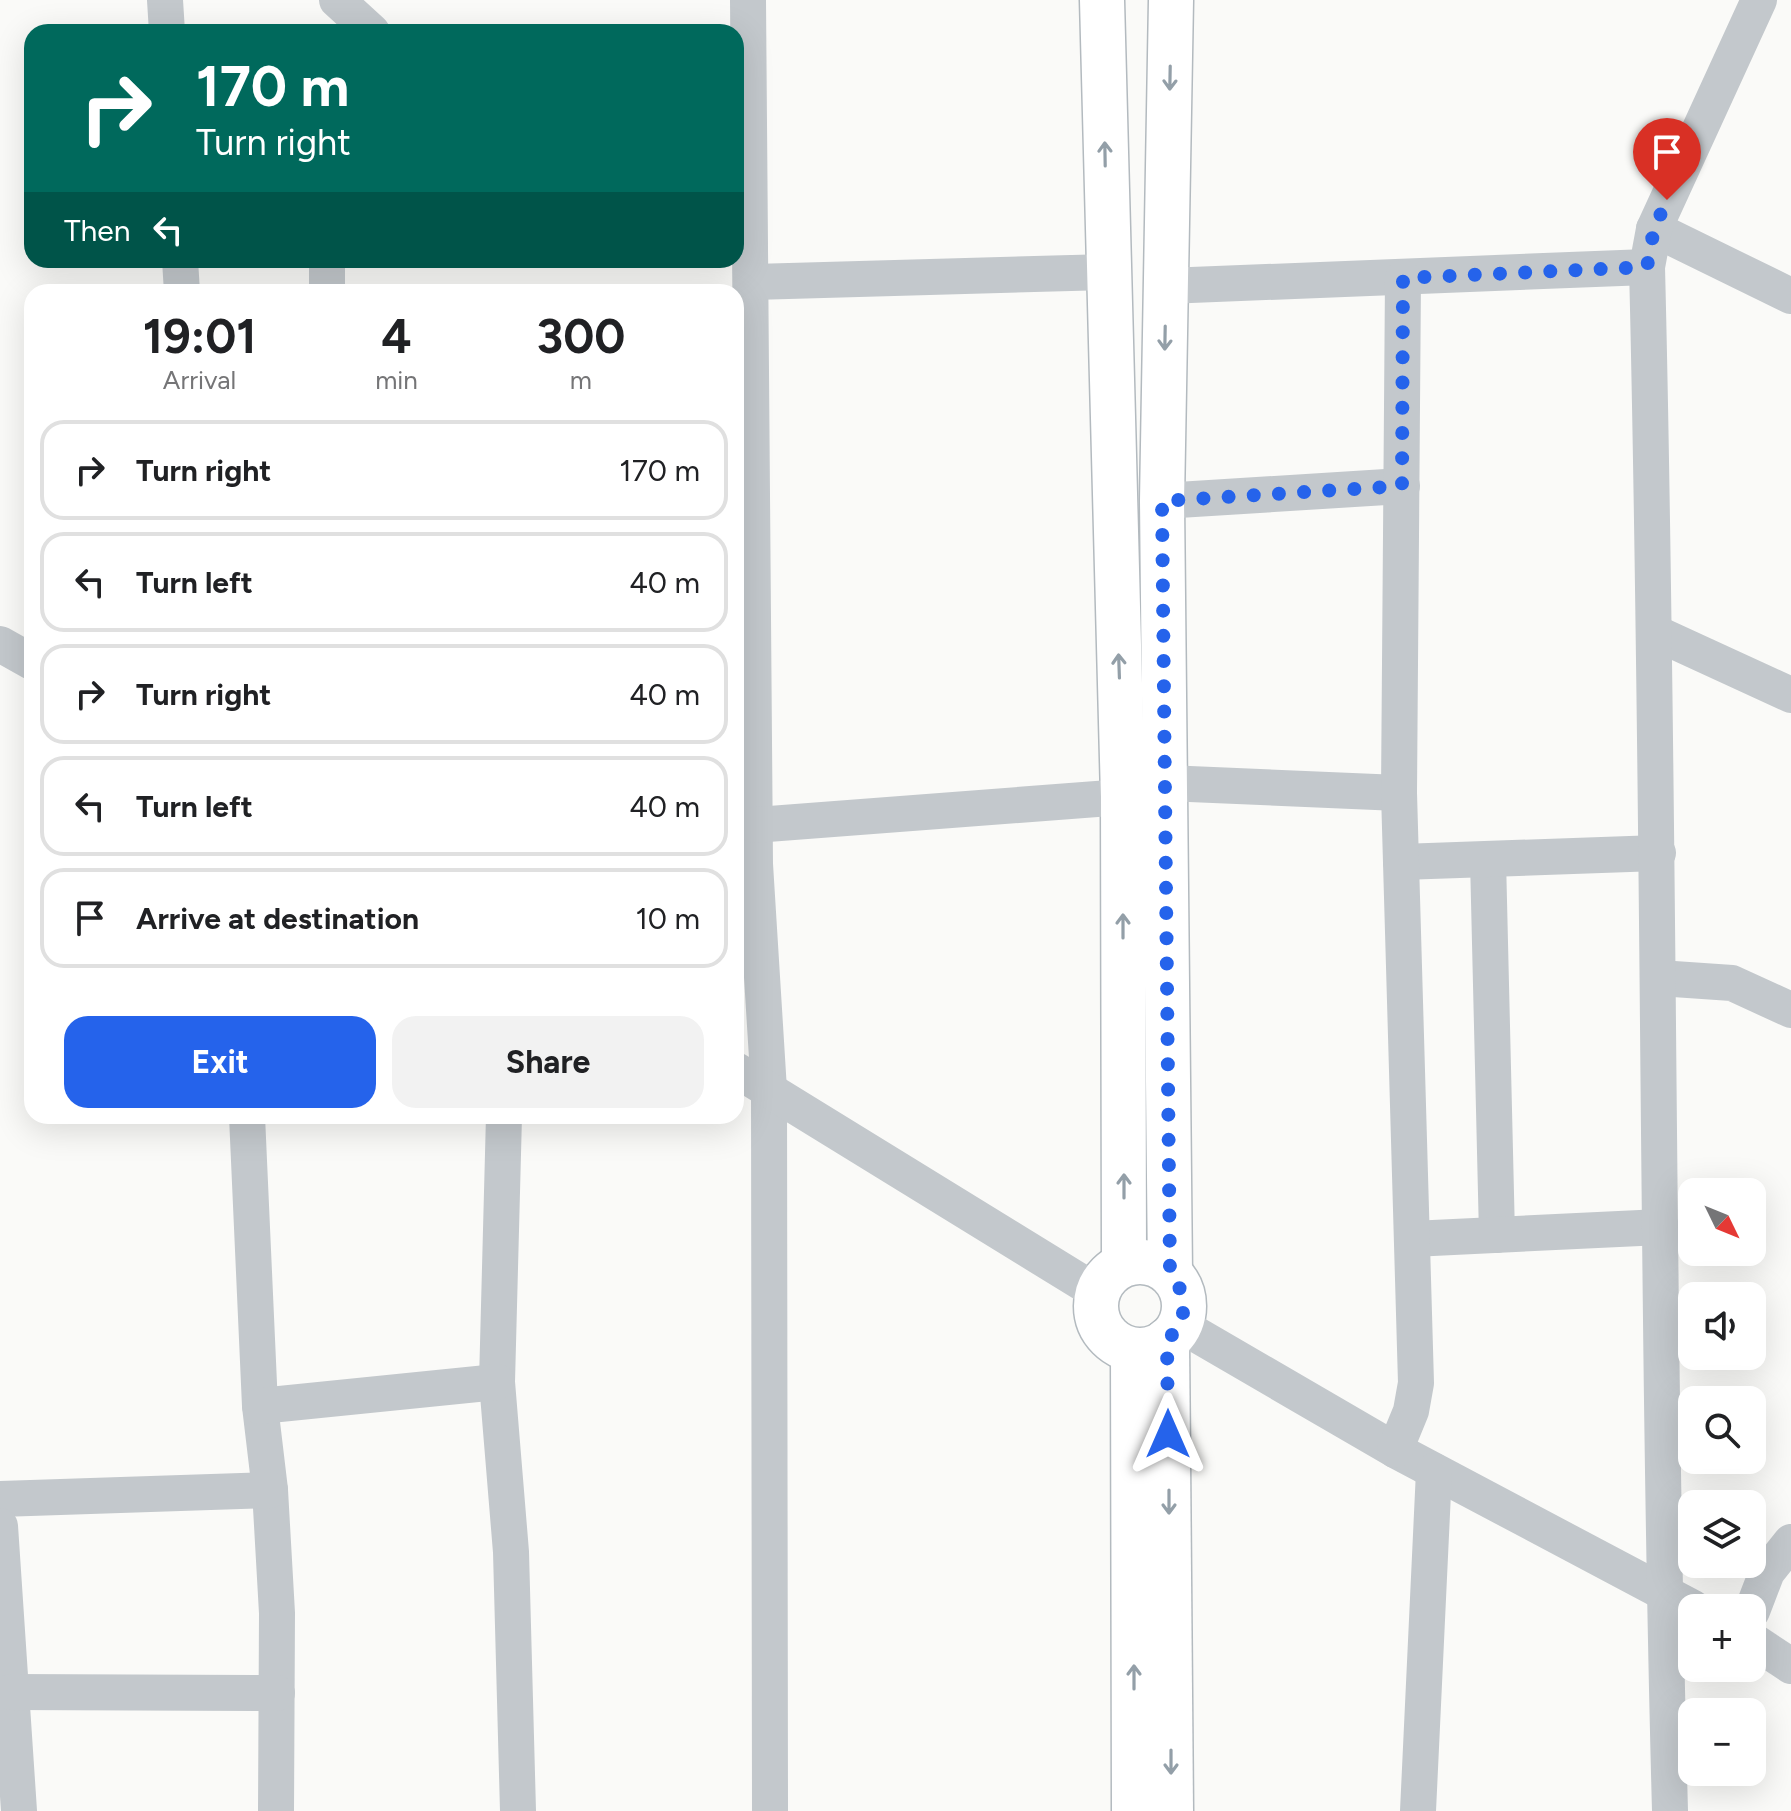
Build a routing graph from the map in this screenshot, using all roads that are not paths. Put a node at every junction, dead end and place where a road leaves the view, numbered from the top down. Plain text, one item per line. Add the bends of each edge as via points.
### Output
1 (165, 0) edge
2 (330, 0) edge
3 (337, 0) edge
4 (748, 0) edge
5 (1102, 0) edge
6 (1171, 0) edge
7 (1759, 0) edge
8 (166, 24) edge
9 (330, 24) edge
10 (363, 24) edge
11 (1169, 204) junction
12 (1107, 206) junction
13 (1654, 229) junction
14 (1647, 267) junction
15 (1108, 272) junction
16 (1403, 278) junction
17 (753, 282) junction
18 (1166, 286) junction
19 (1791, 296) edge
20 (1402, 486) junction
21 (1162, 501) junction
22 (1656, 633) junction
23 (0, 644) edge
24 (24, 658) edge
25 (1789, 688) edge
26 (1166, 783) junction
27 (1399, 793) junction
28 (1123, 797) junction
29 (755, 825) junction
30 (1658, 853) junction
31 (1488, 859) junction
32 (1401, 862) junction
33 (1659, 978) junction
34 (1791, 1010) edge
35 (744, 1075) edge
36 (769, 1090) junction
37 (247, 1124) edge
38 (504, 1124) edge
39 (1661, 1227) junction
40 (1497, 1235) junction
41 (1412, 1239) junction
42 (1170, 1273) junction
43 (1110, 1278) junction
44 (1160, 1338) junction
45 (497, 1382) junction
46 (260, 1406) junction
47 (1395, 1450) junction
48 (1434, 1471) junction
49 (270, 1490) junction
50 (0, 1499) edge
51 (0, 1526) edge
52 (1791, 1542) edge
53 (1679, 1594) edge
54 (1759, 1594) edge
55 (1678, 1599) edge
56 (1678, 1623) edge
57 (1766, 1649) edge
58 (1791, 1666) edge
59 (11, 1692) junction
60 (277, 1693) junction
61 (19, 1811) edge
62 (276, 1811) edge
63 (518, 1811) edge
64 (770, 1811) edge
65 (1134, 1811) edge
66 (1171, 1811) edge
67 (1418, 1811) edge
68 (1670, 1811) edge

1 - 8 street
2 - 9 street
3 - 10 street
4 - 17 street
12 -> 5 street
6 -> 11 street
7 - 13 street
11 - 12 street
11 - 18 street
12 - 15 street
13 - 14 street
13 - 19 street
14 - 16 street
14 - 22 street
15 - 17 street
28 -> 15 street
16 - 18 street
16 - 20 street
17 - 29 street
18 -> 21 street
20 - 21 street
20 - 27 street
21 - 26 street
22 - 25 street
22 - 30 street
23 - 24 street
26 - 27 street
26 - 42 street
27 - 32 street
28 - 29 street
43 -> 28 street
29 - 36 street
30 - 31 street
30 - 33 street
31 - 32 street
31 - 40 street
32 - 41 street
33 - 34 street via 1732,983
33 - 39 street
35 - 36 street
36 - 43 street
36 - 64 street
37 - 46 street
38 - 45 street
39 - 40 street
39 - 53 street
40 - 41 street
41 - 47 street via 1416,1383
42 - 43 street via 1149,1263
42 - 44 street via 1184,1297
43 - 44 street via 1098,1323 1119,1346
44 - 47 street
65 -> 44 street
44 -> 66 street
45 - 46 street
45 - 63 street via 511,1552
46 - 49 street
47 - 48 street
48 - 55 street
48 - 67 street
49 - 50 street
49 - 60 street
51 - 59 street
52 - 54 street via 1767,1572
56 - 68 street
57 - 58 street
59 - 60 street
59 - 61 street
60 - 62 street

